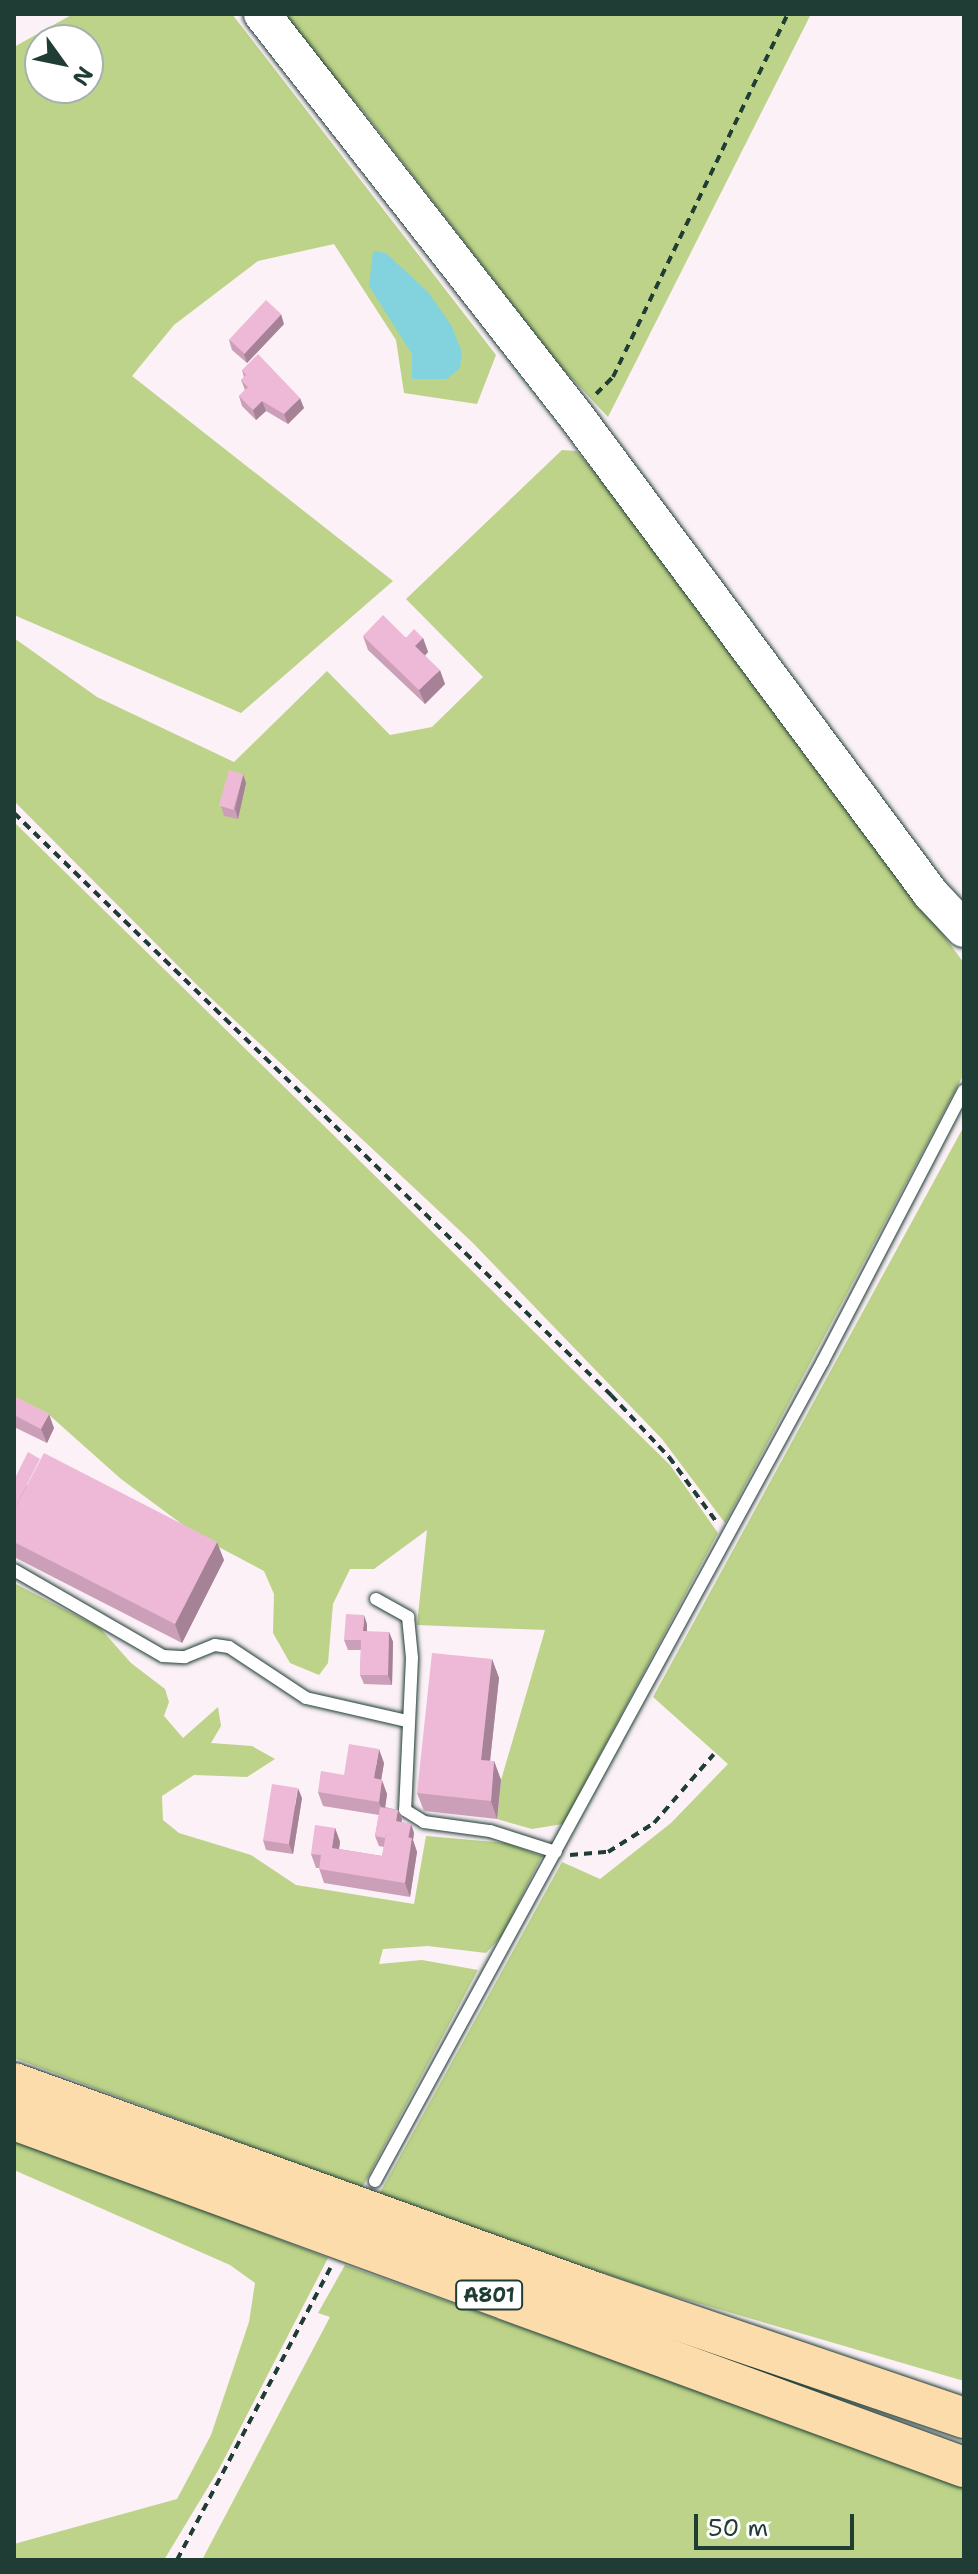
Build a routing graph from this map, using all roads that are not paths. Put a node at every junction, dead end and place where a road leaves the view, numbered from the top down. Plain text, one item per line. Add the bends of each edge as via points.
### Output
1 (262, 14) edge
2 (964, 929) edge
3 (964, 1090) edge
4 (14, 1570) edge
5 (376, 1599) dead end
6 (407, 1721) junction
7 (556, 1852) junction
8 (14, 2083) edge
9 (14, 2120) edge
10 (375, 2181) dead end
11 (964, 2418) edge
12 (964, 2467) edge

1 - 2 main road via 576,416 931,894
3 - 7 lane
4 - 6 lane via 163,1656 229,1647 306,1698
5 - 6 lane via 408,1617 412,1658
6 - 7 lane via 405,1810 424,1822 490,1831
7 - 10 lane
8 - 11 main road, A801 via 597,2293
9 - 12 main road, A801

